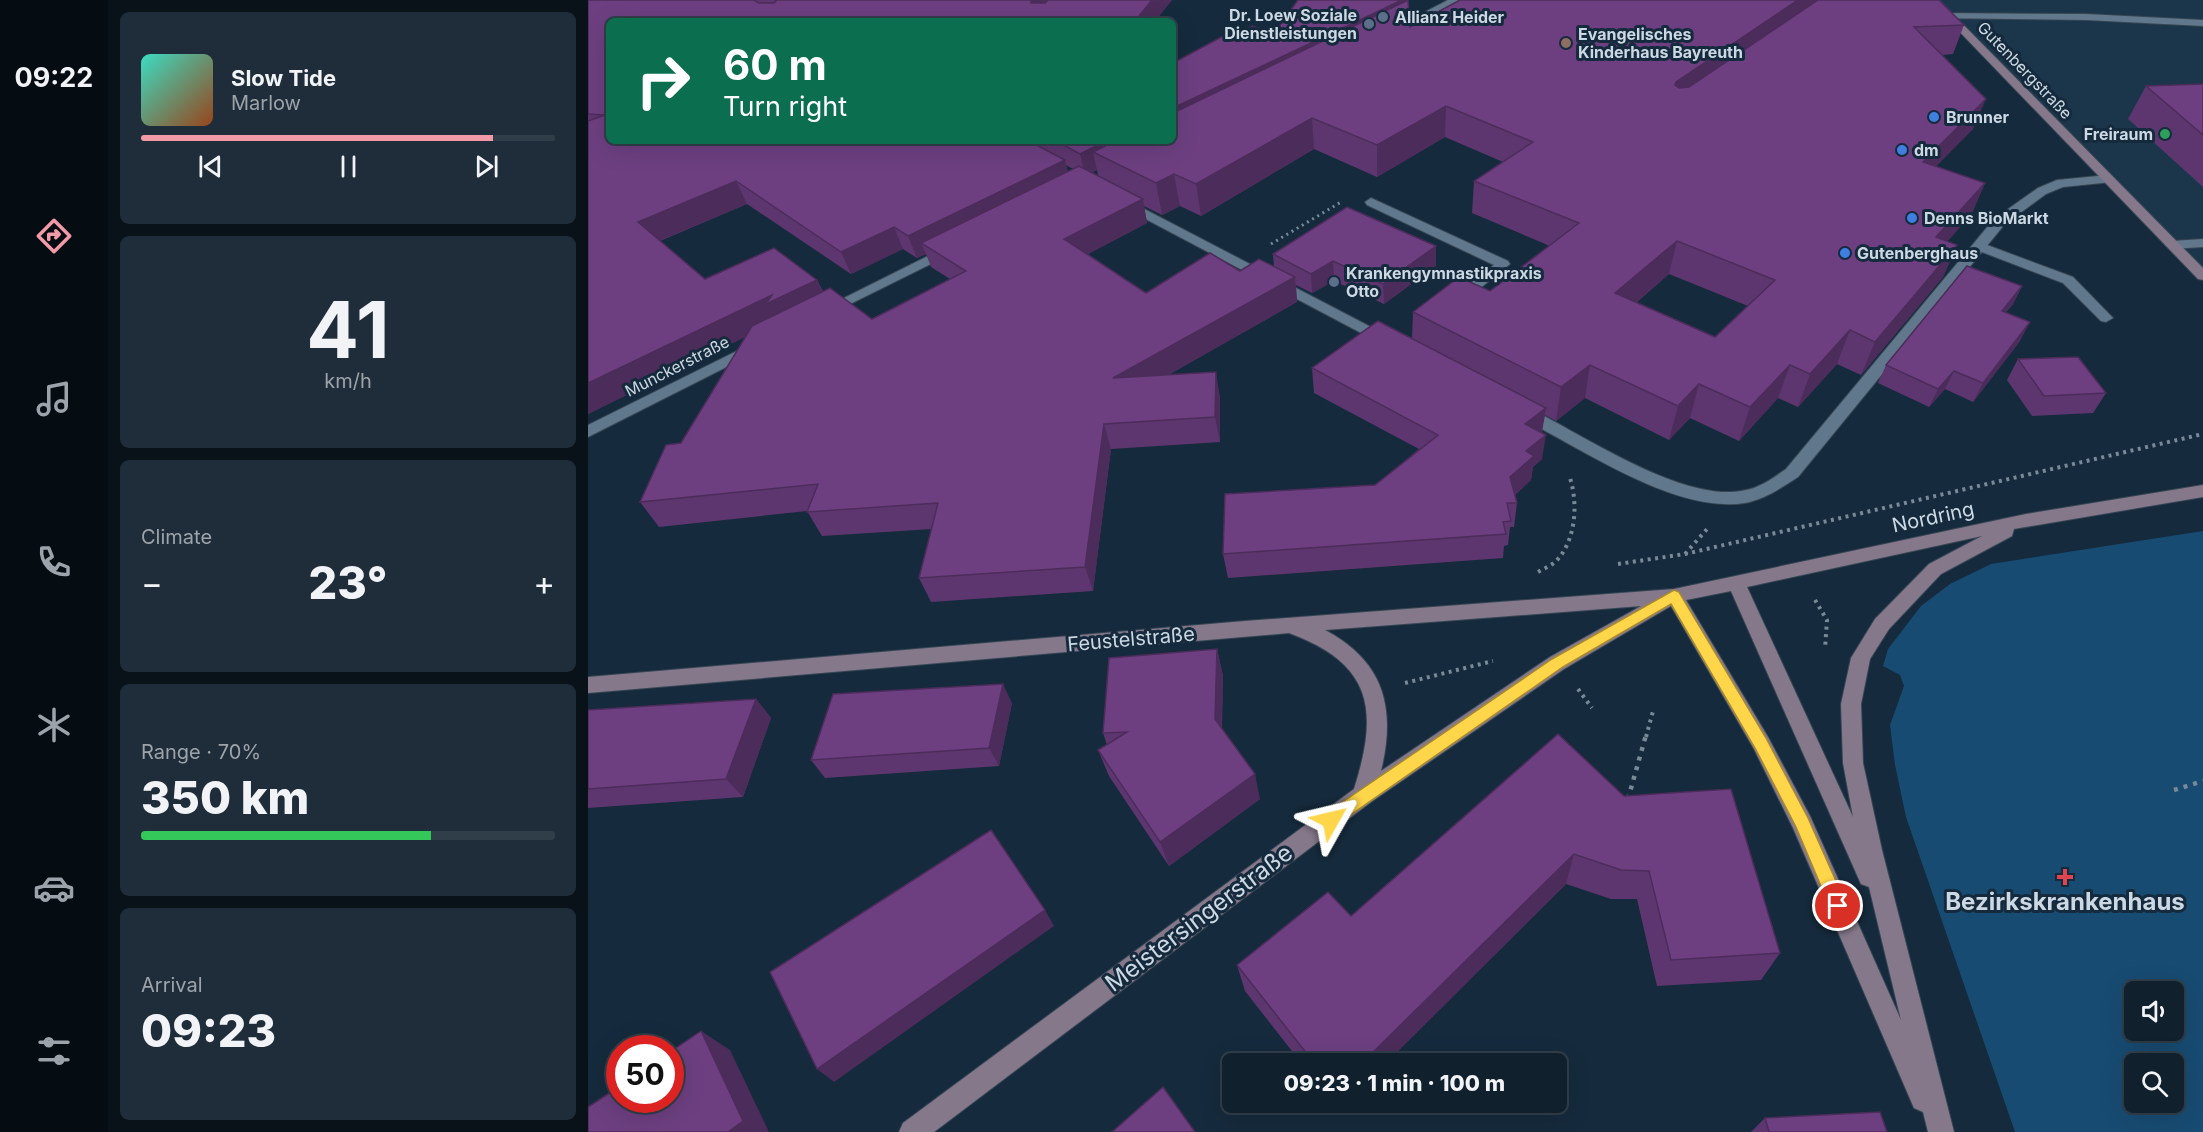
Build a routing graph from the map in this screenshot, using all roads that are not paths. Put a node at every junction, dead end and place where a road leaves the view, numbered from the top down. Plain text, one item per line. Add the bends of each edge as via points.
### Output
1 (1456, 0) edge
2 (1934, 0) edge
3 (1950, 15) junction
4 (1926, 16) edge
5 (2203, 23) edge
6 (1372, 41) edge
7 (2108, 179) junction
8 (1116, 199) edge
9 (1371, 202) road end
10 (2203, 243) edge
11 (958, 245) edge
12 (2172, 245) junction
13 (1979, 246) junction
14 (2203, 276) edge
15 (1450, 305) edge
16 (2106, 318) dead end
17 (809, 319) edge
18 (767, 340) edge
19 (1398, 347) edge
20 (1514, 407) edge
21 (588, 432) edge
22 (2203, 491) edge
23 (2026, 520) junction
24 (1736, 582) junction
25 (1674, 596) junction
26 (1283, 626) junction
27 (588, 685) edge
28 (1363, 795) junction
29 (1886, 914) junction
30 (912, 1132) edge
31 (1939, 1132) edge

1 - 6 street
2 - 3 main road, Gutenbergstraße
3 - 4 street, Gutenbergstraße
3 - 5 street
3 - 7 main road, Gutenbergstraße
7 - 12 main road, Gutenbergstraße
7 - 13 street via 2061,183 2042,191 1999,222
8 - 19 street
9 - 15 street via 1503,264
10 - 12 street
11 - 17 street
12 - 14 main road, Gutenbergstraße
13 - 16 street via 2068,280
13 - 20 street via 1792,473 1778,485 1756,494 1710,499 1682,492
18 - 21 street, Munckerstraße
22 - 23 main road, Nordring
23 - 24 main road, Nordring
23 - 29 main road via 1935,569 1882,624 1861,658 1851,704 1853,763
24 - 25 main road, Nordring
24 - 29 main road
25 - 26 main road, Feustelstraße
25 - 28 main road, Meistersingerstraße via 1557,663
25 - 31 main road via 1761,743 1802,823
26 - 27 main road, Feustelstraße
26 - 28 main road via 1302,629 1337,647 1354,660 1374,690 1379,719 1377,750
28 - 30 main road, Meistersingerstraße
29 - 31 main road

